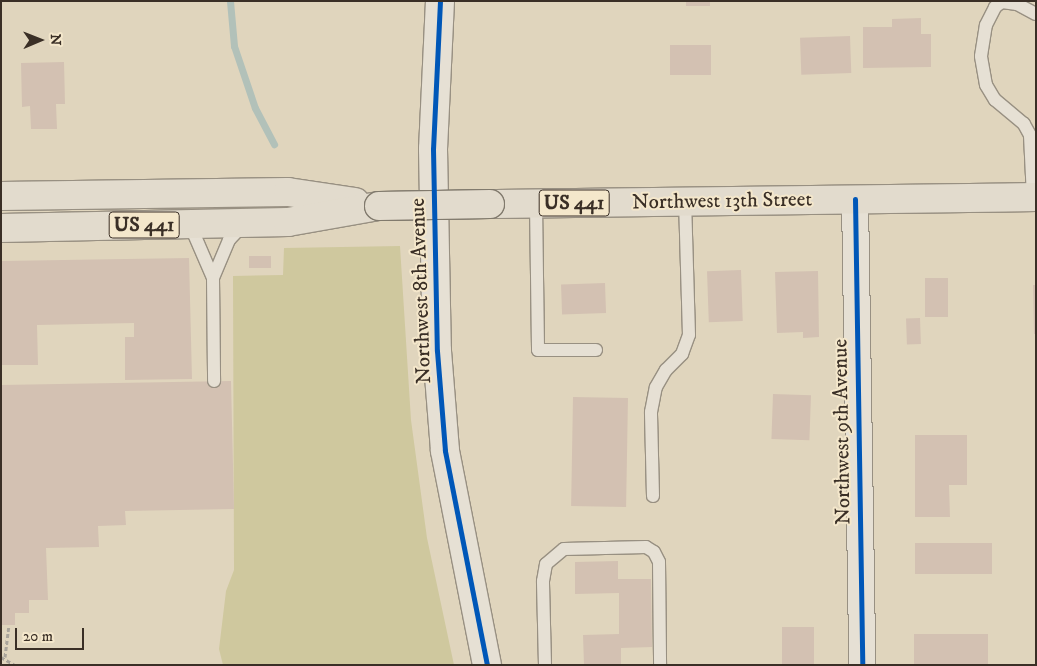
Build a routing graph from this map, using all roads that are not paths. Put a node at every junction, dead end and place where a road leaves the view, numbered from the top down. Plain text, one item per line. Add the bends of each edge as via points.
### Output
1 (440, 1) edge
2 (1036, 14) edge
3 (1, 196) edge
4 (1034, 197) edge
5 (855, 199) junction
6 (686, 202) junction
7 (536, 204) junction
8 (379, 206) junction
9 (245, 223) junction
10 (179, 224) junction
11 (1, 228) edge
12 (212, 278) junction
13 (596, 350) dead end
14 (214, 381) dead end
15 (653, 496) dead end
16 (487, 665) edge
17 (546, 665) edge
18 (660, 665) edge
19 (862, 665) edge

1 - 16 street, Northwest 8th Avenue via 433,149 437,352 445,451
2 - 4 lane via 1017,4 1002,2 995,6 986,25 981,56 986,85 995,100 1024,124 1030,135
3 - 8 main road, Northwest 13th Street / US 441 via 288,192
4 - 5 main road, Northwest 13th Street / US 441
5 - 6 main road, Northwest 13th Street / US 441
5 - 19 street, Northwest 9th Avenue
6 - 7 main road, Northwest 13th Street / US 441
6 - 15 lane via 689,335 682,354 656,387 652,412
7 - 8 main road, Northwest 13th Street / US 441, bridge
7 - 13 lane via 538,350
8 - 9 main road, Northwest 13th Street / US 441 via 288,222
9 - 10 main road, Northwest 13th Street / US 441
9 - 12 lane via 229,240
10 - 11 main road, Northwest 13th Street / US 441
10 - 12 lane via 194,234
12 - 14 lane
17 - 18 lane via 543,581 546,564 564,549 646,548 654,552 659,562

